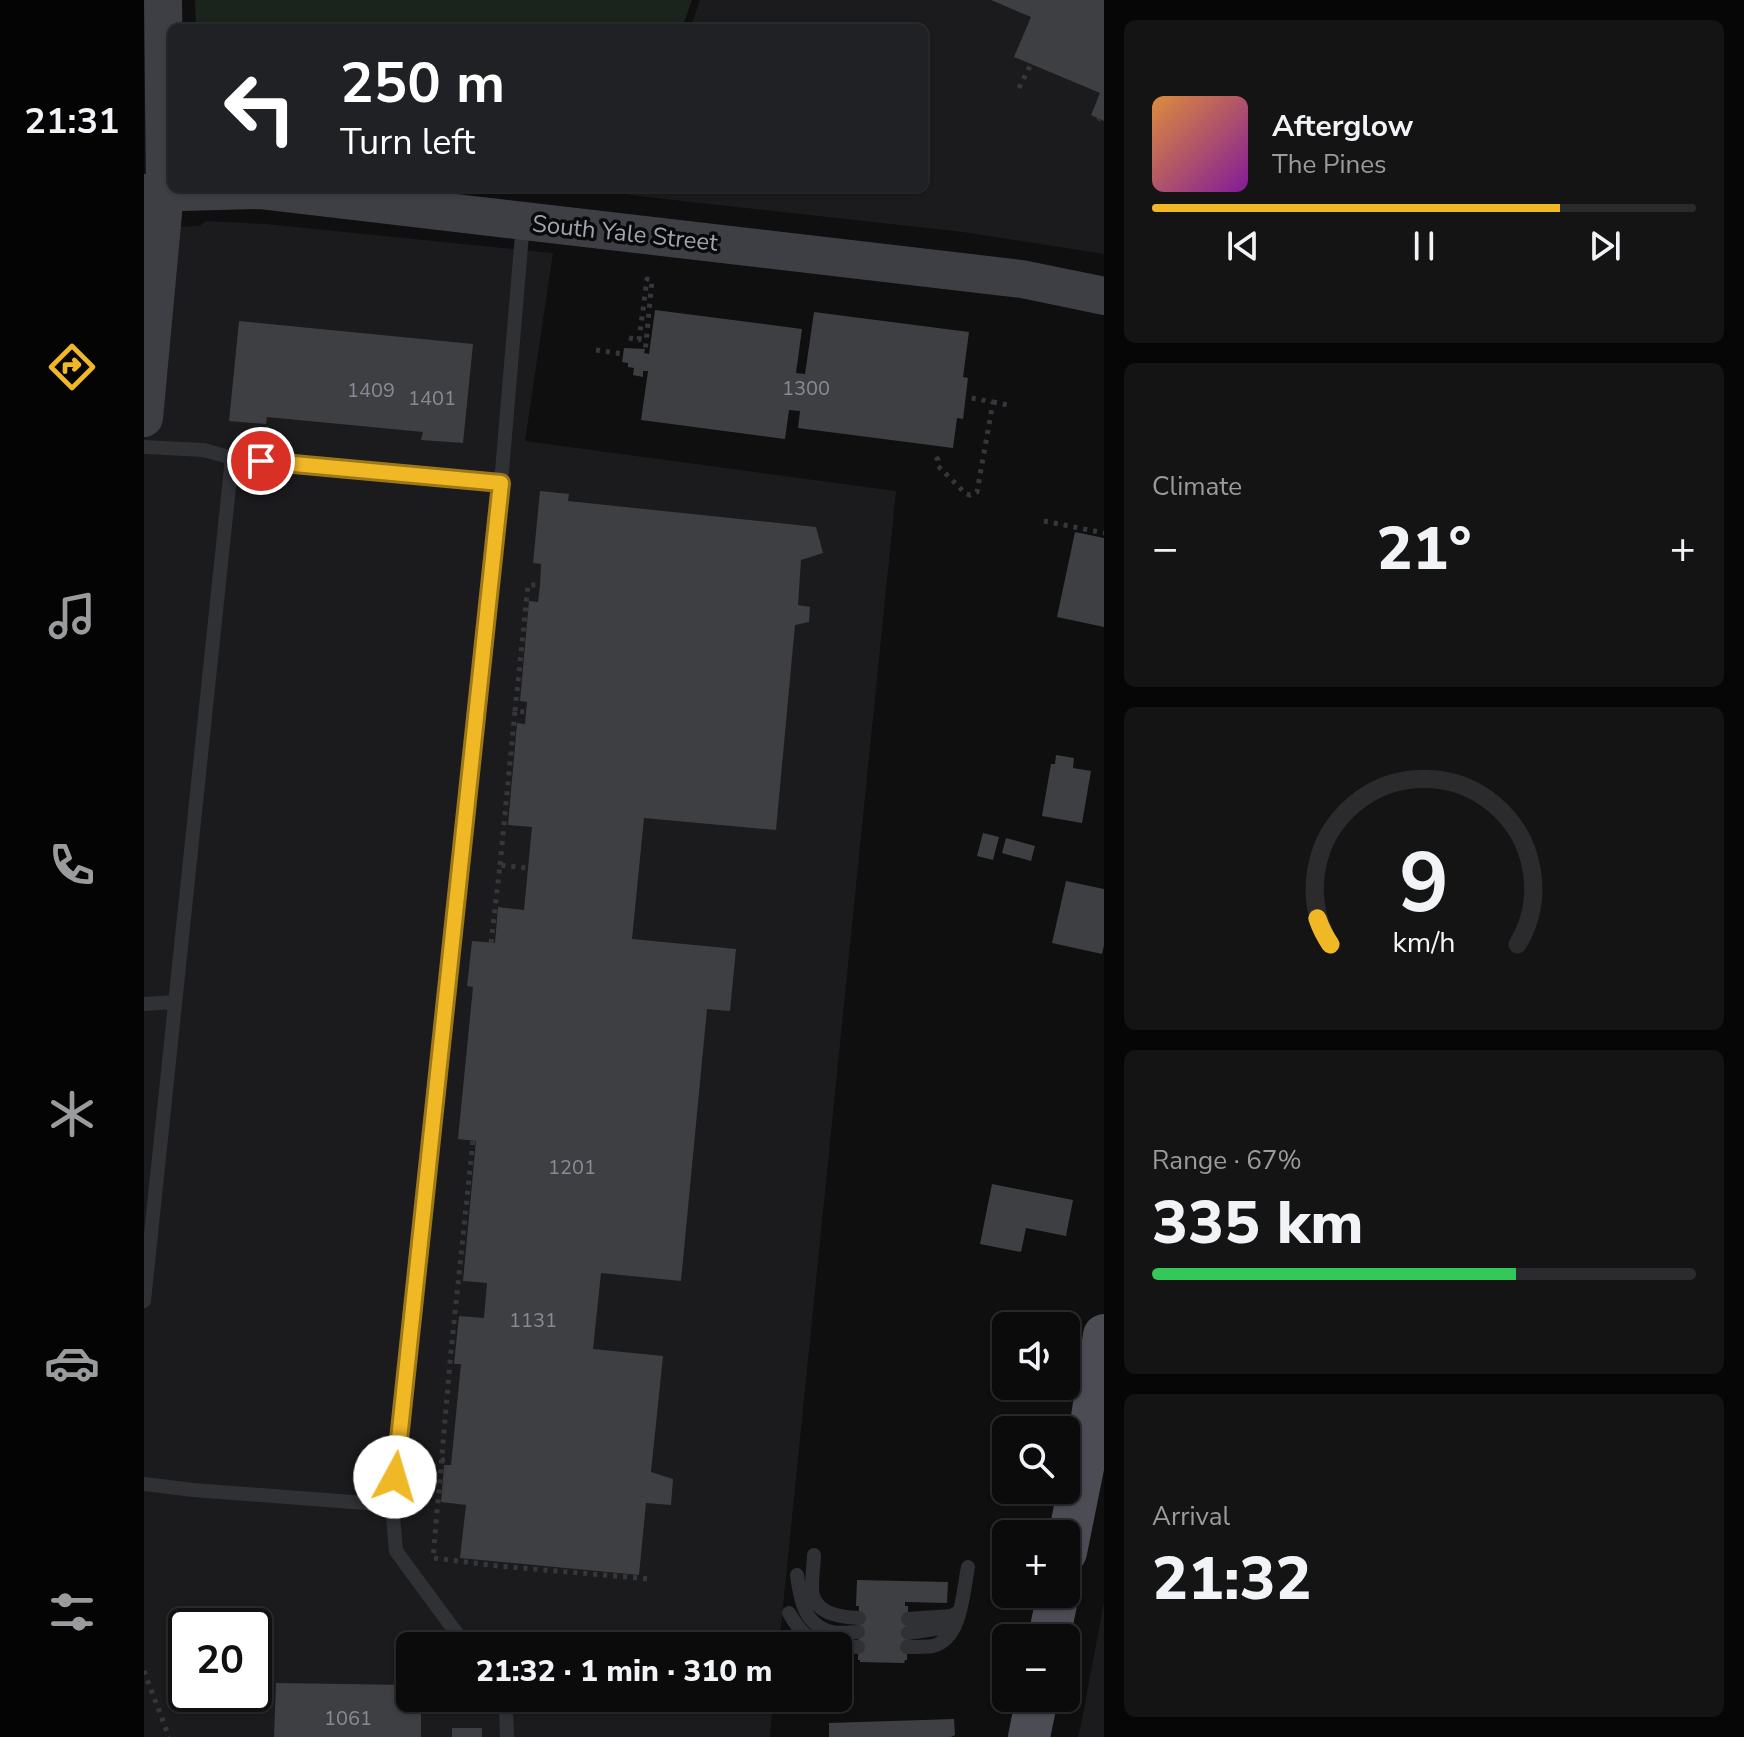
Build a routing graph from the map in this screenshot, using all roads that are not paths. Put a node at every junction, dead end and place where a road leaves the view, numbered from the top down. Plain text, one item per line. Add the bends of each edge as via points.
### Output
1 (163, 0) edge
2 (154, 192) edge
3 (276, 192) edge
4 (523, 222) junction
5 (1104, 296) edge
6 (144, 418) edge
7 (144, 447) edge
8 (232, 458) junction
9 (501, 483) junction
10 (175, 1002) junction
11 (144, 1004) edge
12 (144, 1301) edge
13 (1104, 1335) edge
14 (144, 1484) edge
15 (392, 1505) junction
16 (1072, 1520) edge
17 (814, 1555) dead end
18 (968, 1567) dead end
19 (797, 1575) dead end
20 (789, 1613) dead end
21 (957, 1619) junction
22 (456, 1632) edge
23 (802, 1632) edge
24 (858, 1633) junction
25 (852, 1637) edge
26 (506, 1712) edge
27 (1034, 1712) edge
28 (507, 1737) edge
29 (1029, 1737) edge

1 - 2 street
2 - 6 street
3 - 4 street, South Yale Street
4 - 5 street, South Yale Street via 1022,279
4 - 9 lane
7 - 8 lane via 204,450
8 - 9 lane
8 - 10 lane
9 - 15 lane
10 - 11 lane
10 - 12 lane
13 - 16 main road
14 - 15 lane
15 - 22 lane via 396,1551
17 - 24 lane via 813,1596 822,1609
18 - 21 lane
19 - 24 lane via 805,1613 831,1632
20 - 23 lane
21 - 21 lane via 951,1616 908,1633 935,1645 949,1636
24 - 25 lane
26 - 28 lane
27 - 29 main road

